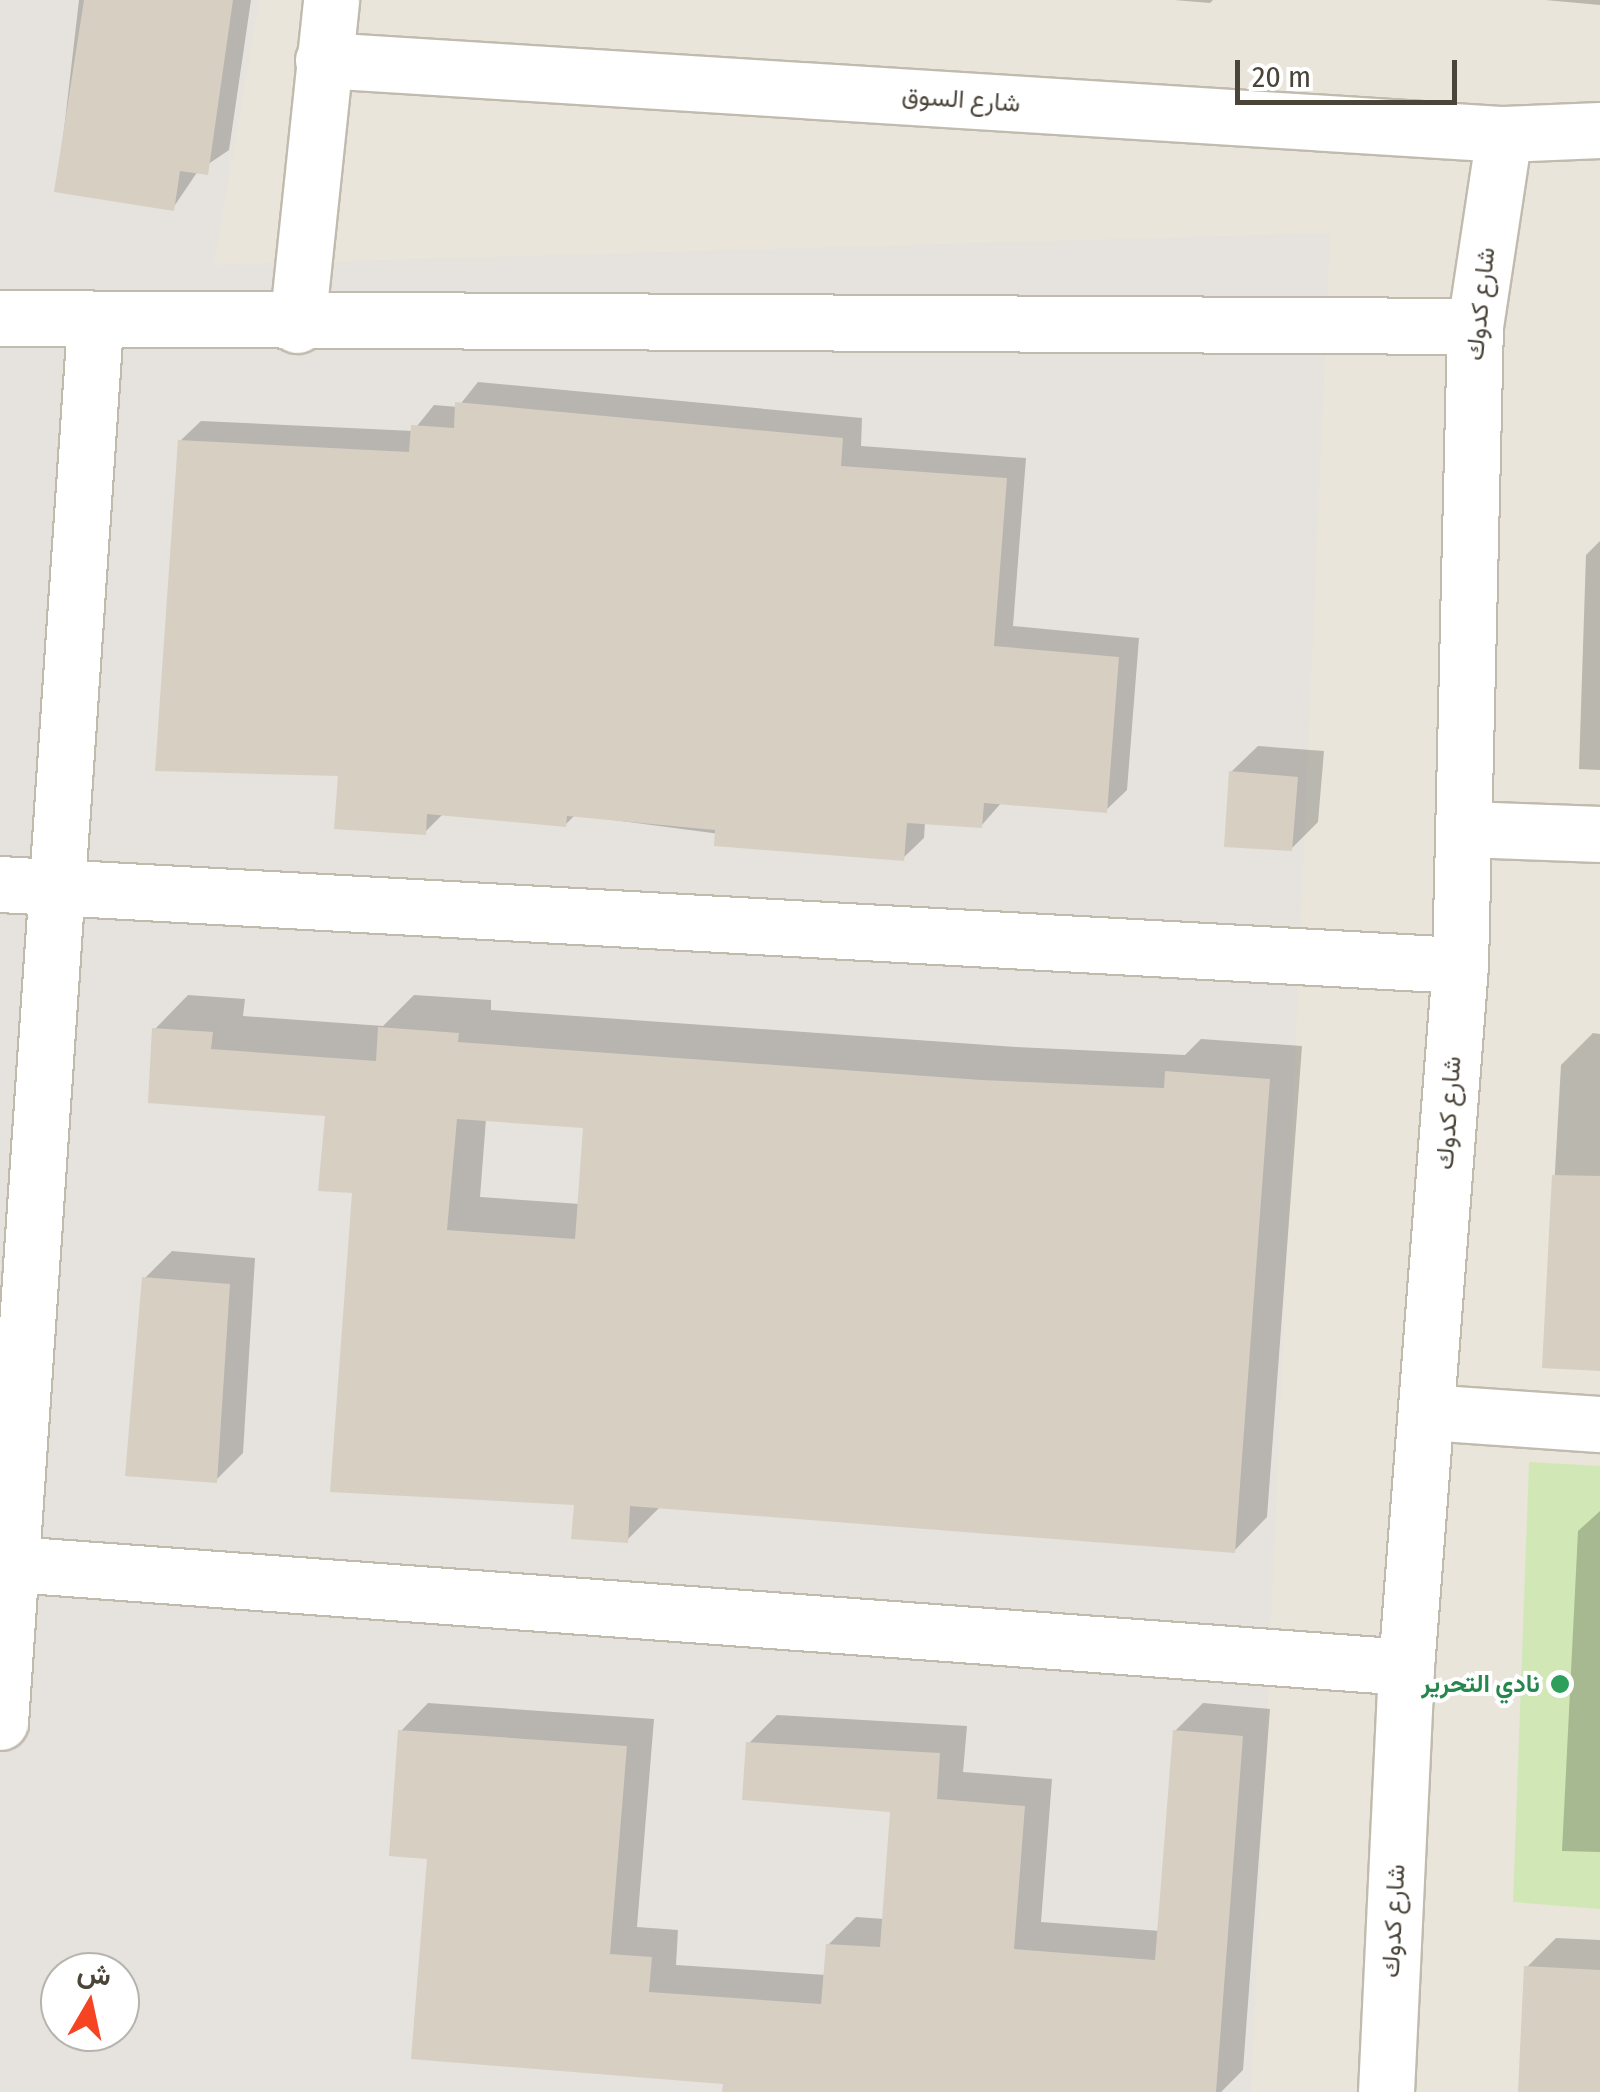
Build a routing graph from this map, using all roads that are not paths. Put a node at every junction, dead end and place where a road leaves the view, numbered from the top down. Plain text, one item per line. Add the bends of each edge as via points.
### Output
1 (331, 0) edge
2 (323, 60) junction
3 (1600, 130) edge
4 (1504, 134) junction
5 (0, 318) edge
6 (297, 324) junction
7 (96, 325) junction
8 (1475, 326) junction
9 (1466, 829) junction
10 (1600, 834) edge
11 (0, 884) edge
12 (57, 887) junction
13 (1460, 965) junction
14 (1427, 1412) junction
15 (1600, 1424) edge
16 (5, 1563) edge
17 (1406, 1668) junction
18 (0, 1722) edge
19 (1386, 2092) edge

1 - 2 street
2 - 4 street, شارع السوق
2 - 6 street
3 - 4 street, شارع السوق
4 - 8 street, شارع كدوك
5 - 7 street
6 - 7 street
6 - 8 street
7 - 12 street
8 - 9 street, شارع كدوك
9 - 10 street
9 - 13 street, شارع كدوك
11 - 12 street
12 - 13 street
12 - 16 street
13 - 14 street, شارع كدوك
14 - 15 street
14 - 17 street, شارع كدوك
16 - 17 street
16 - 18 street
17 - 19 street, شارع كدوك

